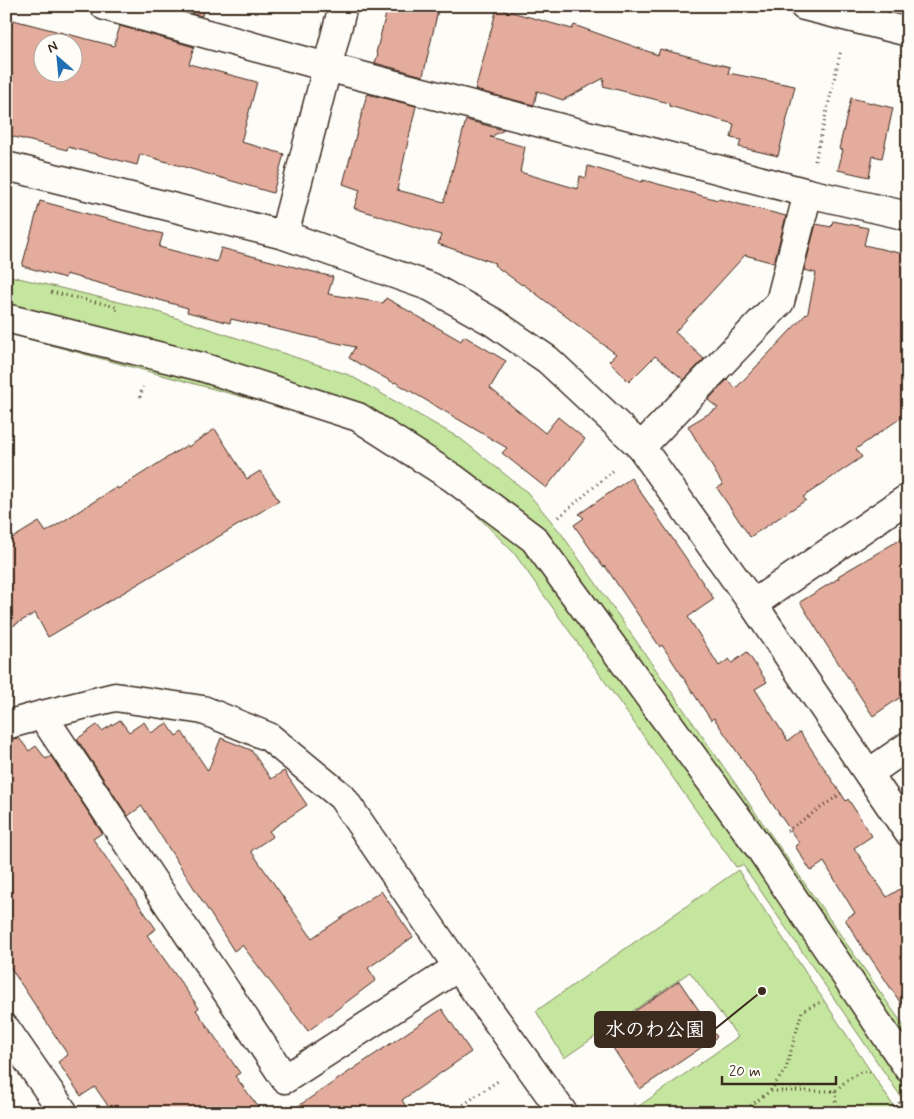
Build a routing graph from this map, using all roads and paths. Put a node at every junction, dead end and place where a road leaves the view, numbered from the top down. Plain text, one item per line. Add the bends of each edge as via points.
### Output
1 (105, 6) edge
2 (343, 6) edge
3 (804, 6) edge
4 (849, 17) junction
5 (908, 32) edge
6 (327, 67) junction
7 (6, 166) edge
8 (808, 193) junction
9 (908, 216) edge
10 (284, 235) junction
11 (6, 318) edge
12 (641, 447) junction
13 (605, 478) dead end
14 (908, 498) edge
15 (568, 509) dead end
16 (753, 604) junction
17 (42, 715) junction
18 (6, 725) edge
19 (908, 746) edge
20 (869, 774) junction
21 (908, 832) edge
22 (761, 850) junction
23 (458, 967) junction
24 (858, 994) junction
25 (6, 1029) edge
26 (526, 1062) junction
27 (908, 1068) edge
28 (871, 1072) dead end
29 (770, 1091) junction
30 (835, 1091) junction
31 (634, 1104) dead end
32 (64, 1113) edge
33 (451, 1113) edge
34 (563, 1113) edge
35 (642, 1113) edge
36 (684, 1113) edge
37 (731, 1113) edge
38 (744, 1113) edge
39 (841, 1113) edge

1 - 6 street
2 - 6 street
3 - 4 street
4 - 5 street
4 - 8 path
6 - 8 street
6 - 10 street
7 - 10 street
8 - 9 street
8 - 12 street via 780,302
10 - 12 street via 431,287 493,322 548,360
11 - 22 street via 202,367 358,417 453,478 534,539
12 - 16 street
13 - 15 path
14 - 16 street
16 - 20 street
17 - 18 street
17 - 23 street via 115,696 203,710 268,737 342,797
17 - 23 street via 284,1079
19 - 20 street
20 - 21 street
20 - 22 path
22 - 24 street
23 - 26 street
24 - 27 street
24 - 29 path via 827,999 802,1011 786,1069
25 - 32 street
26 - 33 path
26 - 34 street
28 - 30 path via 862,1070
29 - 30 path
29 - 38 path
30 - 39 path
31 - 35 path
36 - 37 path via 700,1109

